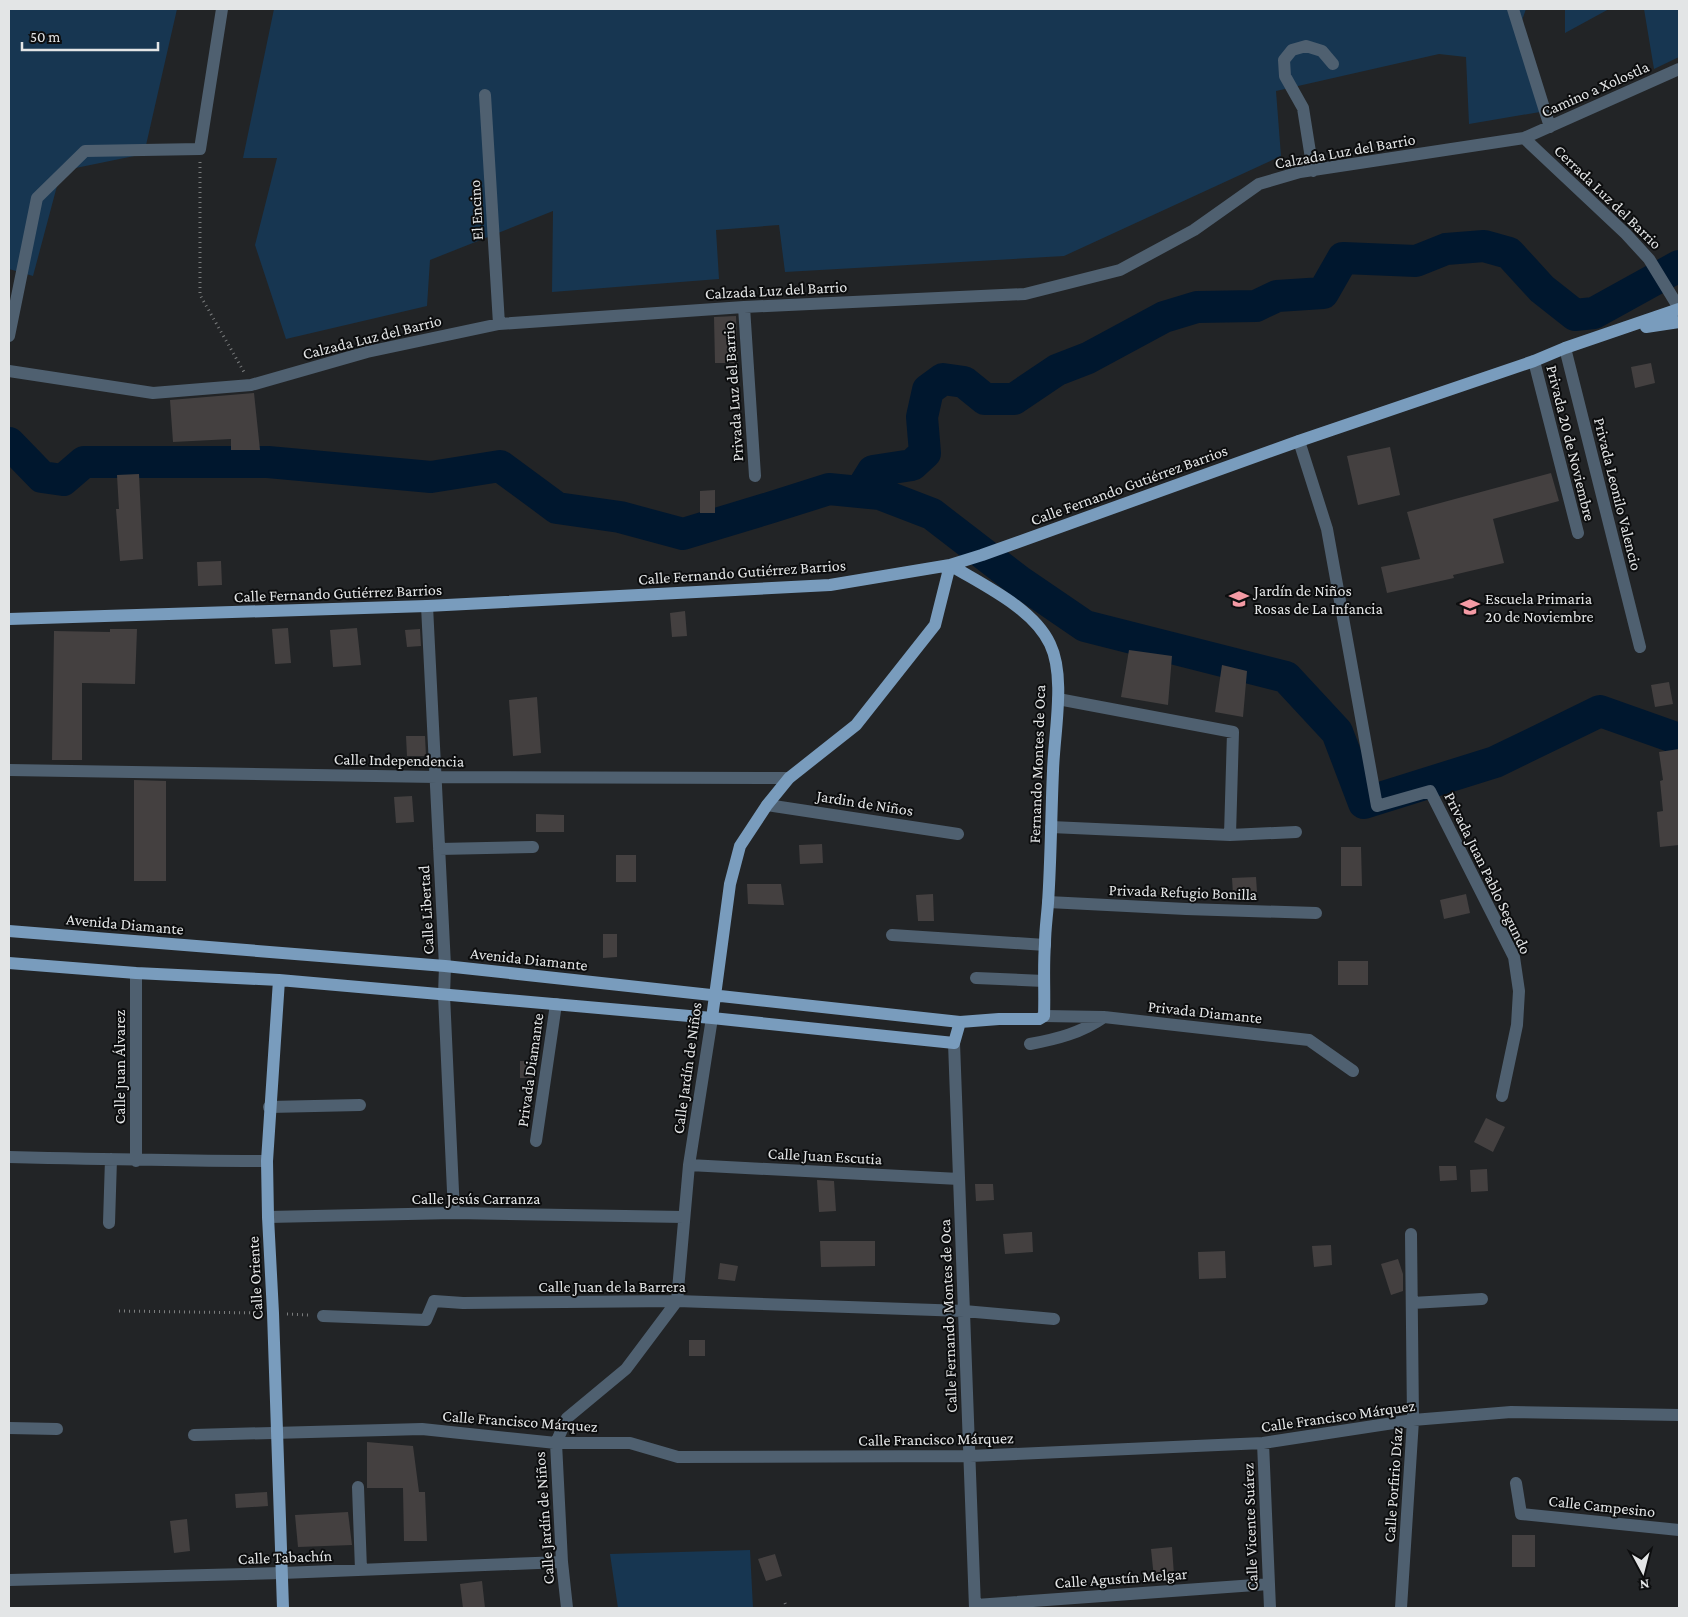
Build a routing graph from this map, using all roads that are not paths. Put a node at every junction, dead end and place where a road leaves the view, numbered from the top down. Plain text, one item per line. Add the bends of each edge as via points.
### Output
1 (222, 9) edge
2 (1513, 9) edge
3 (1333, 64) dead end
4 (1679, 69) edge
5 (485, 95) dead end
6 (1550, 127) junction
7 (1524, 138) junction
8 (1313, 170) junction
9 (744, 307) junction
10 (1679, 309) edge
11 (1679, 322) edge
12 (499, 324) junction
13 (1616, 332) junction
14 (9, 336) edge
15 (1565, 348) junction
16 (1534, 361) junction
17 (9, 371) edge
18 (1299, 441) junction
19 (755, 476) dead end
20 (1578, 533) dead end
21 (950, 565) junction
22 (427, 606) junction
23 (9, 619) edge
24 (1640, 647) dead end
25 (1058, 699) junction
26 (9, 770) edge
27 (436, 777) junction
28 (789, 778) junction
29 (767, 805) junction
30 (1051, 827) junction
31 (1296, 832) dead end
32 (958, 834) dead end
33 (1230, 835) junction
34 (533, 847) dead end
35 (439, 849) junction
36 (1048, 902) junction
37 (1316, 913) dead end
38 (9, 931) edge
39 (892, 935) dead end
40 (1045, 945) junction
41 (9, 963) edge
42 (445, 966) junction
43 (136, 973) junction
44 (976, 978) dead end
45 (279, 980) junction
46 (1044, 981) junction
47 (444, 995) junction
48 (714, 995) junction
49 (556, 1004) junction
50 (1044, 1016) junction
51 (1104, 1017) junction
52 (712, 1018) junction
53 (960, 1022) junction
54 (954, 1044) junction
55 (1030, 1044) dead end
56 (1353, 1071) dead end
57 (1502, 1096) dead end
58 (360, 1105) dead end
59 (269, 1108) junction
60 (536, 1141) dead end
61 (9, 1157) edge
62 (111, 1159) junction
63 (136, 1161) junction
64 (267, 1161) junction
65 (689, 1165) junction
66 (959, 1179) junction
67 (454, 1213) junction
68 (268, 1217) junction
69 (684, 1217) junction
70 (109, 1223) dead end
71 (1411, 1234) dead end
72 (1482, 1299) dead end
73 (677, 1301) junction
74 (1412, 1303) junction
75 (964, 1311) junction
76 (323, 1316) road end
77 (1054, 1319) dead end
78 (1679, 1414) edge
79 (1413, 1420) junction
80 (9, 1428) edge
81 (57, 1429) dead end
82 (277, 1433) junction
83 (194, 1435) dead end
84 (556, 1443) junction
85 (1263, 1444) junction
86 (970, 1456) junction
87 (1516, 1483) dead end
88 (358, 1487) dead end
89 (1679, 1530) edge
90 (562, 1562) junction
91 (361, 1570) junction
92 (282, 1573) junction
93 (9, 1580) edge
94 (1269, 1584) junction
95 (976, 1607) edge
96 (283, 1608) edge
97 (567, 1608) edge
98 (1270, 1608) edge
99 (1401, 1608) edge

1 - 14 street via 200,148 85,151 37,198
2 - 6 street
3 - 8 street via 1322,51 1306,46 1292,50 1284,60 1286,76 1303,108
4 - 6 street, Camino a Xolostla
5 - 12 street, El Encino
6 - 7 street, Camino a Xolostla
7 - 8 street, Calzada Luz del Barrio
7 - 10 street, Cerrada Luz del Barrio via 1649,259
8 - 9 street, Calzada Luz del Barrio via 1260,184 1194,230 1120,270 1025,294
9 - 12 street, Calzada Luz del Barrio
9 - 19 street, Privada Luz del Barrio
10 - 13 main road, Calle Fernando Gutiérrez Barrios
11 - 13 main road, Calle Fernando Gutiérrez Barrios
12 - 17 street, Calzada Luz del Barrio via 367,352 252,385 153,393
13 - 15 main road, Calle Fernando Gutiérrez Barrios
15 - 16 main road, Calle Fernando Gutiérrez Barrios
15 - 24 street, Privada Leonilo Valencio
16 - 18 main road, Calle Fernando Gutiérrez Barrios
16 - 20 street, Privada 20 de Noviembre
18 - 21 main road, Calle Fernando Gutiérrez Barrios
18 - 57 street, Privada Juan Pablo Segundo via 1327,529 1377,806 1430,791 1514,957 1519,991 1518,1026
21 - 22 main road, Calle Fernando Gutiérrez Barrios via 830,585
21 - 25 main road, Fernando Montes de Oca via 1020,608 1034,621 1056,659
21 - 28 main road, Calle Jardín de Niños via 935,625 856,725
22 - 23 main road, Calle Fernando Gutiérrez Barrios
22 - 27 street, Calle Libertad
25 - 30 main road, Fernando Montes de Oca
25 - 33 street via 1233,732
26 - 27 street, Calle Independencia
27 - 28 street, Calle Independencia
27 - 35 street, Calle Libertad
28 - 29 main road, Calle Jardín de Niños
29 - 32 street, Jardin de Niños
29 - 48 main road, Calle Jardín de Niños via 740,846 730,884
30 - 33 street
30 - 36 main road, Fernando Montes de Oca
31 - 33 street
34 - 35 street
35 - 42 street, Calle Libertad
36 - 37 street, Privada Refugio Bonilla
36 - 40 main road, Fernando Montes de Oca
38 - 42 main road, Avenida Diamante
39 - 40 street
40 - 46 main road, Fernando Montes de Oca
41 - 43 main road
42 - 47 street, Calle Libertad
42 - 48 main road, Avenida Diamante
43 - 45 main road
43 - 63 street, Calle Juan Álvarez
44 - 46 street
45 - 47 main road
45 - 59 main road, Calle Oriente
46 - 50 main road, Fernando Montes de Oca
47 - 49 main road
47 - 67 street, Calle Libertad
48 - 52 main road, Calle Jardín de Niños
48 - 53 main road, Avenida Diamante
49 - 52 main road
49 - 60 street, Privada Diamante
50 - 51 street, Privada Diamante
50 - 53 main road, Avenida Diamante via 1039,1019
51 - 55 street via 1089,1028
51 - 56 street, Privada Diamante via 1309,1040
52 - 54 main road
52 - 65 street, Calle Jardín de Niños
53 - 54 main road, Calle Fernando Montes de Oca
54 - 66 street, Calle Fernando Montes de Oca
58 - 59 street
59 - 64 main road, Calle Oriente
61 - 62 street
62 - 63 street
62 - 70 street
63 - 64 street
64 - 68 main road, Calle Oriente
65 - 66 street, Calle Juan Escutia
65 - 69 street, Calle Jardín de Niños
66 - 75 street, Calle Fernando Montes de Oca
67 - 68 street, Calle Jesús Carranza
67 - 69 street, Calle Jesús Carranza
68 - 82 main road, Calle Oriente
69 - 73 street, Calle Jardín de Niños
71 - 74 street, Calle Porfirio Díaz
72 - 74 street
73 - 75 street, Calle Juan de la Barrera
73 - 76 street, Calle Juan de la Barrera via 434,1301 426,1320
73 - 84 street, Calle Jardín de Niños via 626,1370 567,1418
74 - 79 street, Calle Porfirio Díaz
75 - 77 street, Calle Juan de la Barrera
75 - 86 street, Calle Fernando Montes de Oca
78 - 79 street, Calle Francisco Márquez via 1511,1412
79 - 85 street, Calle Francisco Márquez
79 - 99 street, Calle Porfirio Díaz
80 - 81 street
82 - 83 street, Calle Francisco Márquez
82 - 84 street, Calle Francisco Márquez via 422,1429
82 - 92 main road, Calle Oriente
84 - 86 street, Calle Francisco Márquez via 630,1443 678,1457
84 - 90 street, Calle Jardín de Niños
85 - 86 street, Calle Francisco Márquez
85 - 94 street, Calle Vicente Suárez
86 - 95 street, Calle Fernando Montes de Oca
87 - 89 street, Calle Campesino via 1521,1514
88 - 91 street
90 - 91 street, Calle Tabachín
90 - 97 street, Calle Jardín de Niños
91 - 92 street, Calle Tabachín
92 - 93 street, Calle Tabachín
92 - 96 main road, Calle Oriente
94 - 95 street, Calle Agustín Melgar
94 - 98 street, Calle Vicente Suárez

